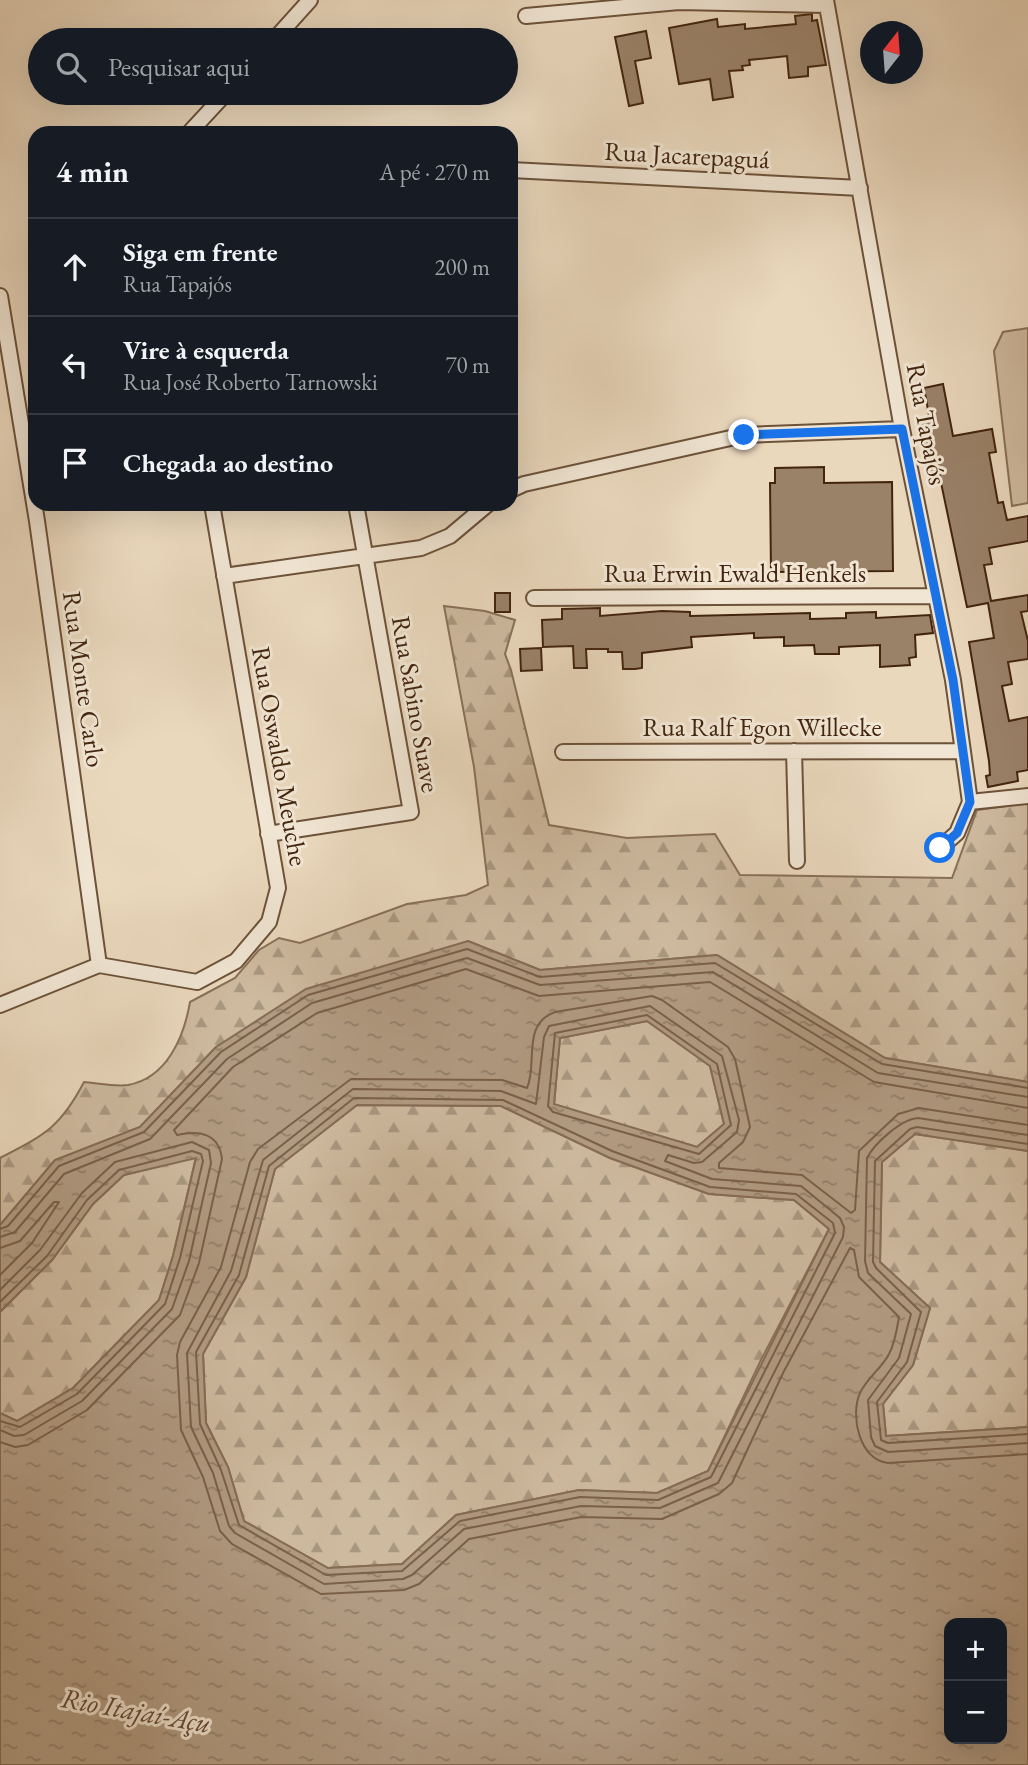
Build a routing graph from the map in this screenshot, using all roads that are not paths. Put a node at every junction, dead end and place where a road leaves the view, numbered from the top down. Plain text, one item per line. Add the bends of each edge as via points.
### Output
1 (310, 0) edge
2 (678, 1) edge
3 (827, 2) edge
4 (526, 16) dead end
5 (285, 28) edge
6 (215, 105) edge
7 (195, 126) edge
8 (518, 170) edge
9 (860, 188) junction
10 (0, 296) edge
11 (902, 429) junction
12 (28, 466) edge
13 (518, 487) edge
14 (35, 511) edge
15 (213, 511) edge
16 (357, 511) edge
17 (480, 511) edge
18 (365, 556) junction
19 (224, 576) junction
20 (936, 596) junction
21 (534, 598) dead end
22 (794, 751) junction
23 (961, 751) junction
24 (563, 752) dead end
25 (1028, 796) edge
26 (970, 802) junction
27 (268, 834) junction
28 (940, 848) dead end
29 (797, 861) dead end
30 (99, 965) junction
31 (0, 1004) edge

1 - 5 street
2 - 3 street
2 - 4 street
3 - 9 street, Rua Tapajós
6 - 7 street
8 - 9 street, Rua Jacarepaguá
9 - 11 street, Rua Tapajós
10 - 12 street, Rua Monte Carlo
11 - 13 street via 744,435
11 - 20 street, Rua Tapajós
14 - 30 street, Rua Monte Carlo
15 - 19 street, Rua Oswaldo Meuche
16 - 18 street, Rua Sabino Suave
17 - 18 street via 450,536 421,548
18 - 19 street
18 - 27 street, Rua Sabino Suave via 411,812
19 - 27 street, Rua Oswaldo Meuche
20 - 21 street, Rua Erwin Ewald Henkels
20 - 23 street, Rua Tapajós
22 - 23 street, Rua Ralf Egon Willecke
22 - 24 street, Rua Ralf Egon Willecke
22 - 29 street
23 - 26 street, Rua Tapajós
25 - 26 street
26 - 28 street via 957,833
27 - 30 street, Rua Oswaldo Meuche via 278,888 269,922 236,961 197,982
30 - 31 street

